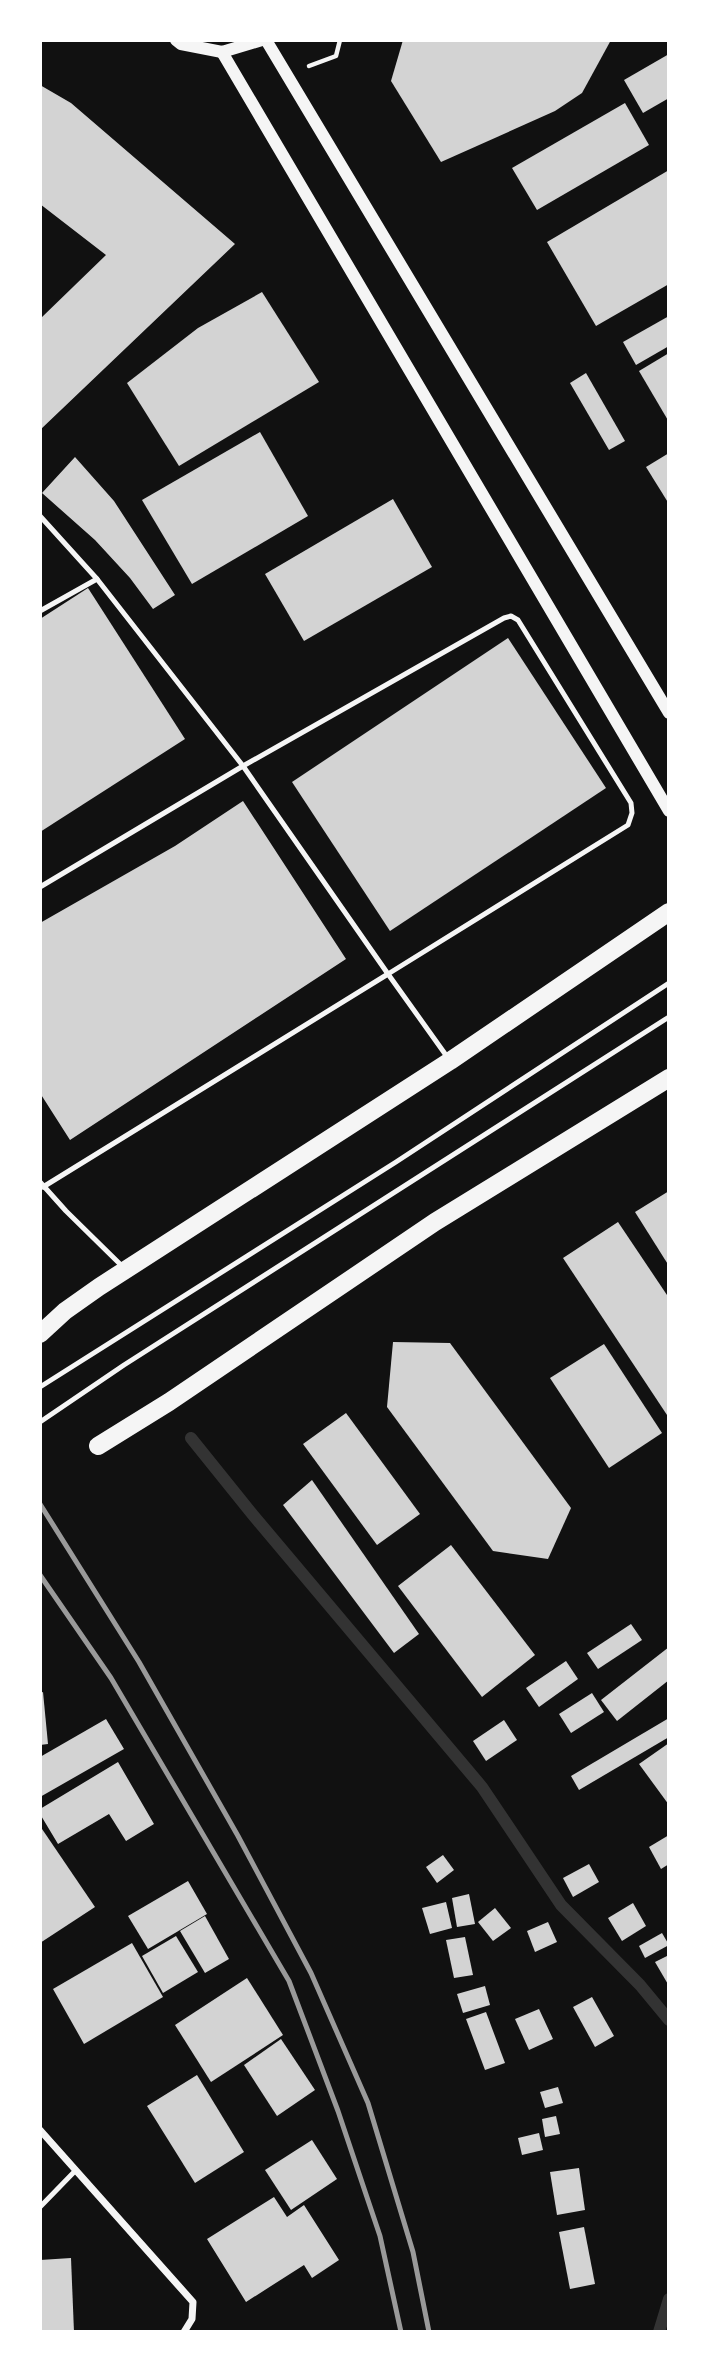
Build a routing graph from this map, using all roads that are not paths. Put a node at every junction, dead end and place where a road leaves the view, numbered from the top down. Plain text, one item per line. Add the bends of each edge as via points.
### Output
1 (176, 40) edge
2 (264, 40) edge
3 (222, 52) junction
4 (40, 516) edge
5 (97, 579) junction
6 (40, 611) edge
7 (669, 713) edge
8 (243, 766) junction
9 (669, 811) edge
10 (40, 887) edge
11 (669, 912) edge
12 (388, 974) junction
13 (669, 983) edge
14 (669, 1017) edge
15 (450, 1061) junction
16 (669, 1078) edge
17 (42, 1184) edge
18 (125, 1270) junction
19 (40, 1334) edge
20 (40, 1387) edge
21 (40, 1422) edge
22 (98, 1446) dead end
23 (40, 2130) edge
24 (76, 2170) junction
25 (40, 2207) edge
26 (184, 2332) edge

1 - 3 street
2 - 3 street
2 - 7 street
3 - 9 street
4 - 5 lane
5 - 6 lane
5 - 8 lane
8 - 10 lane
8 - 12 lane
8 - 12 lane via 504,618 518,620 631,803 628,825
11 - 15 main road
12 - 15 lane
12 - 17 lane
13 - 20 lane
14 - 21 lane
15 - 18 main road
16 - 22 main road via 435,1222
17 - 18 lane
18 - 19 main road
23 - 24 street
24 - 25 lane
24 - 26 street via 193,2302 192,2319

